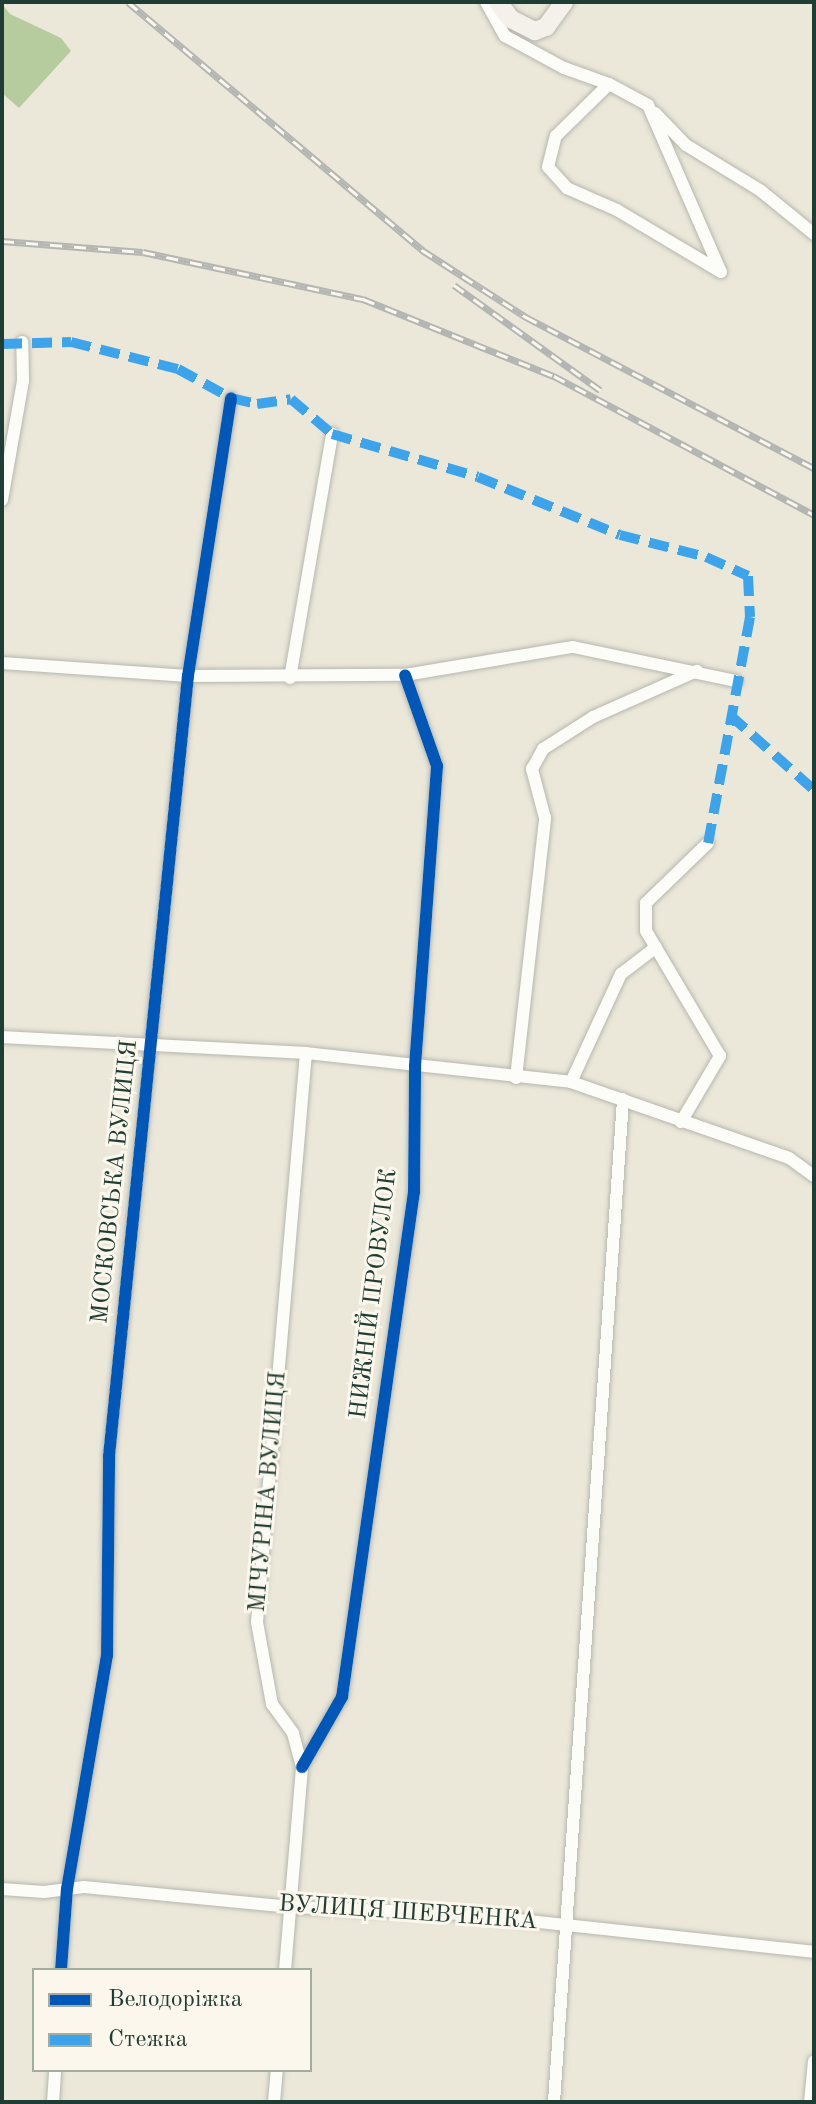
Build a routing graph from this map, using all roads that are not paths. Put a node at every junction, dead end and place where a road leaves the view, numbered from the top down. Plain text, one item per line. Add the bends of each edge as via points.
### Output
1 (486, 2) edge
2 (498, 2) edge
3 (564, 2) edge
4 (609, 84) junction
5 (648, 105) junction
6 (814, 234) edge
7 (22, 342) dead end
8 (231, 398) dead end
9 (332, 434) dead end
10 (3, 484) edge
11 (2, 500) edge
12 (2, 663) edge
13 (698, 671) junction
14 (405, 675) junction
15 (188, 676) junction
16 (290, 678) junction
17 (736, 681) dead end
18 (708, 843) dead end
19 (656, 947) junction
20 (2, 1037) edge
21 (152, 1044) junction
22 (306, 1053) junction
23 (415, 1066) junction
24 (516, 1078) junction
25 (571, 1082) junction
26 (623, 1099) junction
27 (681, 1122) junction
28 (814, 1176) edge
29 (302, 1767) junction
30 (2, 1889) edge
31 (67, 1889) junction
32 (291, 1907) junction
33 (567, 1926) junction
34 (814, 1952) edge
35 (61, 1968) edge
36 (285, 1968) edge
37 (814, 2061) edge
38 (55, 2072) edge
39 (277, 2072) edge
40 (53, 2102) edge
41 (274, 2102) edge
42 (554, 2102) edge
43 (810, 2102) edge

1 - 4 street via 505,36 564,68
2 - 3 street via 511,19 535,31 546,27
4 - 5 street
4 - 5 street via 556,136 548,167 567,188 617,210 721,272
5 - 6 street via 686,145 761,191
7 - 10 street via 23,381
8 - 15 street, МОСКОВСЬКА ВУЛИЦЯ
9 - 16 street
10 - 11 street
12 - 15 street
13 - 14 street via 573,647
13 - 17 street
13 - 24 street via 593,717 543,749 532,769 545,818
14 - 16 street
14 - 23 street, НИЖНІЙ ПРОВУЛОК via 437,766
15 - 16 street
15 - 21 street, МОСКОВСЬКА ВУЛИЦЯ
18 - 19 street via 646,903 646,931
19 - 25 street via 621,974
19 - 27 street via 720,1056
20 - 21 street
21 - 22 street
21 - 31 street, МОСКОВСЬКА ВУЛИЦЯ via 109,1456 107,1656
22 - 23 street
22 - 29 street, МІЧУРІНА ВУЛИЦЯ via 257,1622 272,1704 293,1733
23 - 24 street
23 - 29 street, НИЖНІЙ ПРОВУЛОК via 414,1192 342,1697
24 - 25 street
25 - 26 street
26 - 27 street
26 - 33 street
27 - 28 street via 789,1158
29 - 32 street, МІЧУРІНА ВУЛИЦЯ
30 - 31 street, ВУЛИЦЯ ШЕВЧЕНКА
31 - 32 street, ВУЛИЦЯ ШЕВЧЕНКА
31 - 35 street, МОСКОВСЬКА ВУЛИЦЯ
32 - 33 street, ВУЛИЦЯ ШЕВЧЕНКА via 465,1914
32 - 36 street, МІЧУРІНА ВУЛИЦЯ
33 - 34 street, ВУЛИЦЯ ШЕВЧЕНКА
33 - 42 street
37 - 43 street
38 - 40 street
39 - 41 street

